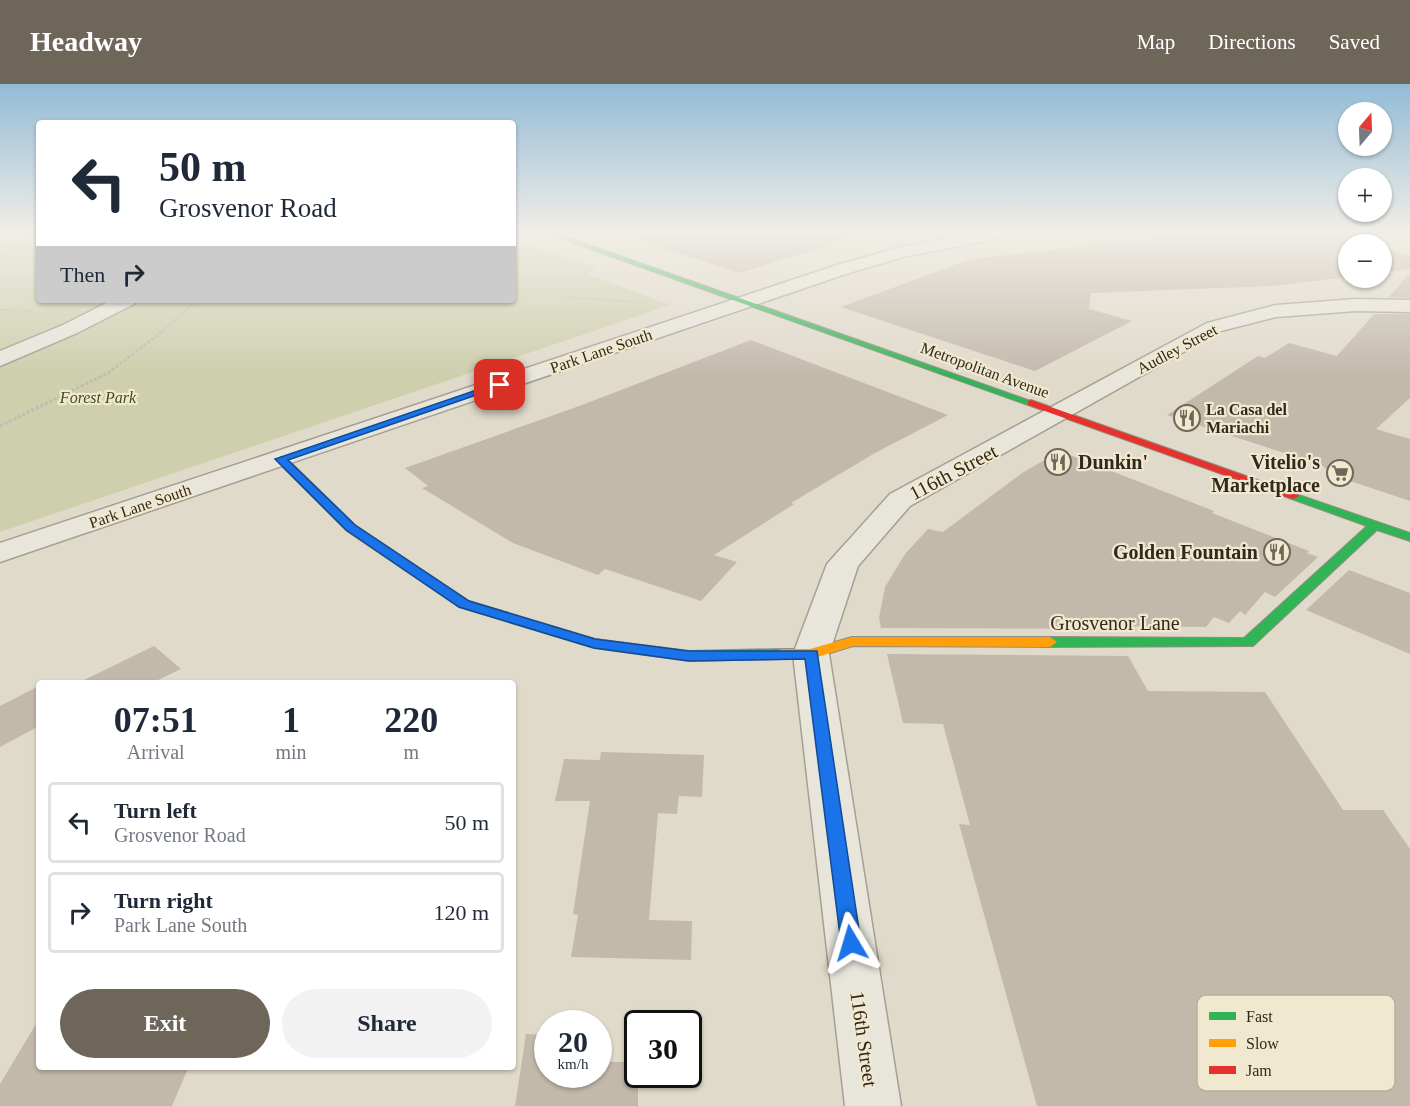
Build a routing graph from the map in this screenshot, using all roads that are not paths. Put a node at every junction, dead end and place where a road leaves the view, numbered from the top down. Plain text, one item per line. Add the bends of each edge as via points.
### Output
1 (683, 281) edge
2 (810, 281) edge
3 (744, 302) junction
4 (121, 303) edge
5 (1410, 306) edge
6 (0, 359) edge
7 (1060, 414) junction
8 (281, 459) junction
9 (1375, 525) junction
10 (1410, 537) edge
11 (0, 553) edge
12 (811, 654) junction
13 (873, 1106) edge

1 - 3 main road, Metropolitan Avenue
2 - 3 street, Park Lane South
3 - 7 main road, Metropolitan Avenue
3 - 8 street, Park Lane South
4 - 6 street
5 - 7 street, Audley Street via 1356,305 1276,311 1214,327
7 - 9 main road, Metropolitan Avenue
7 - 12 street, 116th Street via 900,500 843,564
8 - 11 street, Park Lane South
8 - 12 main road, Grosvenor Lane via 351,528 464,604 594,643 689,656
9 - 10 main road, Metropolitan Avenue
9 - 12 main road, Grosvenor Lane via 1248,643 852,641
12 - 13 street, 116th Street

